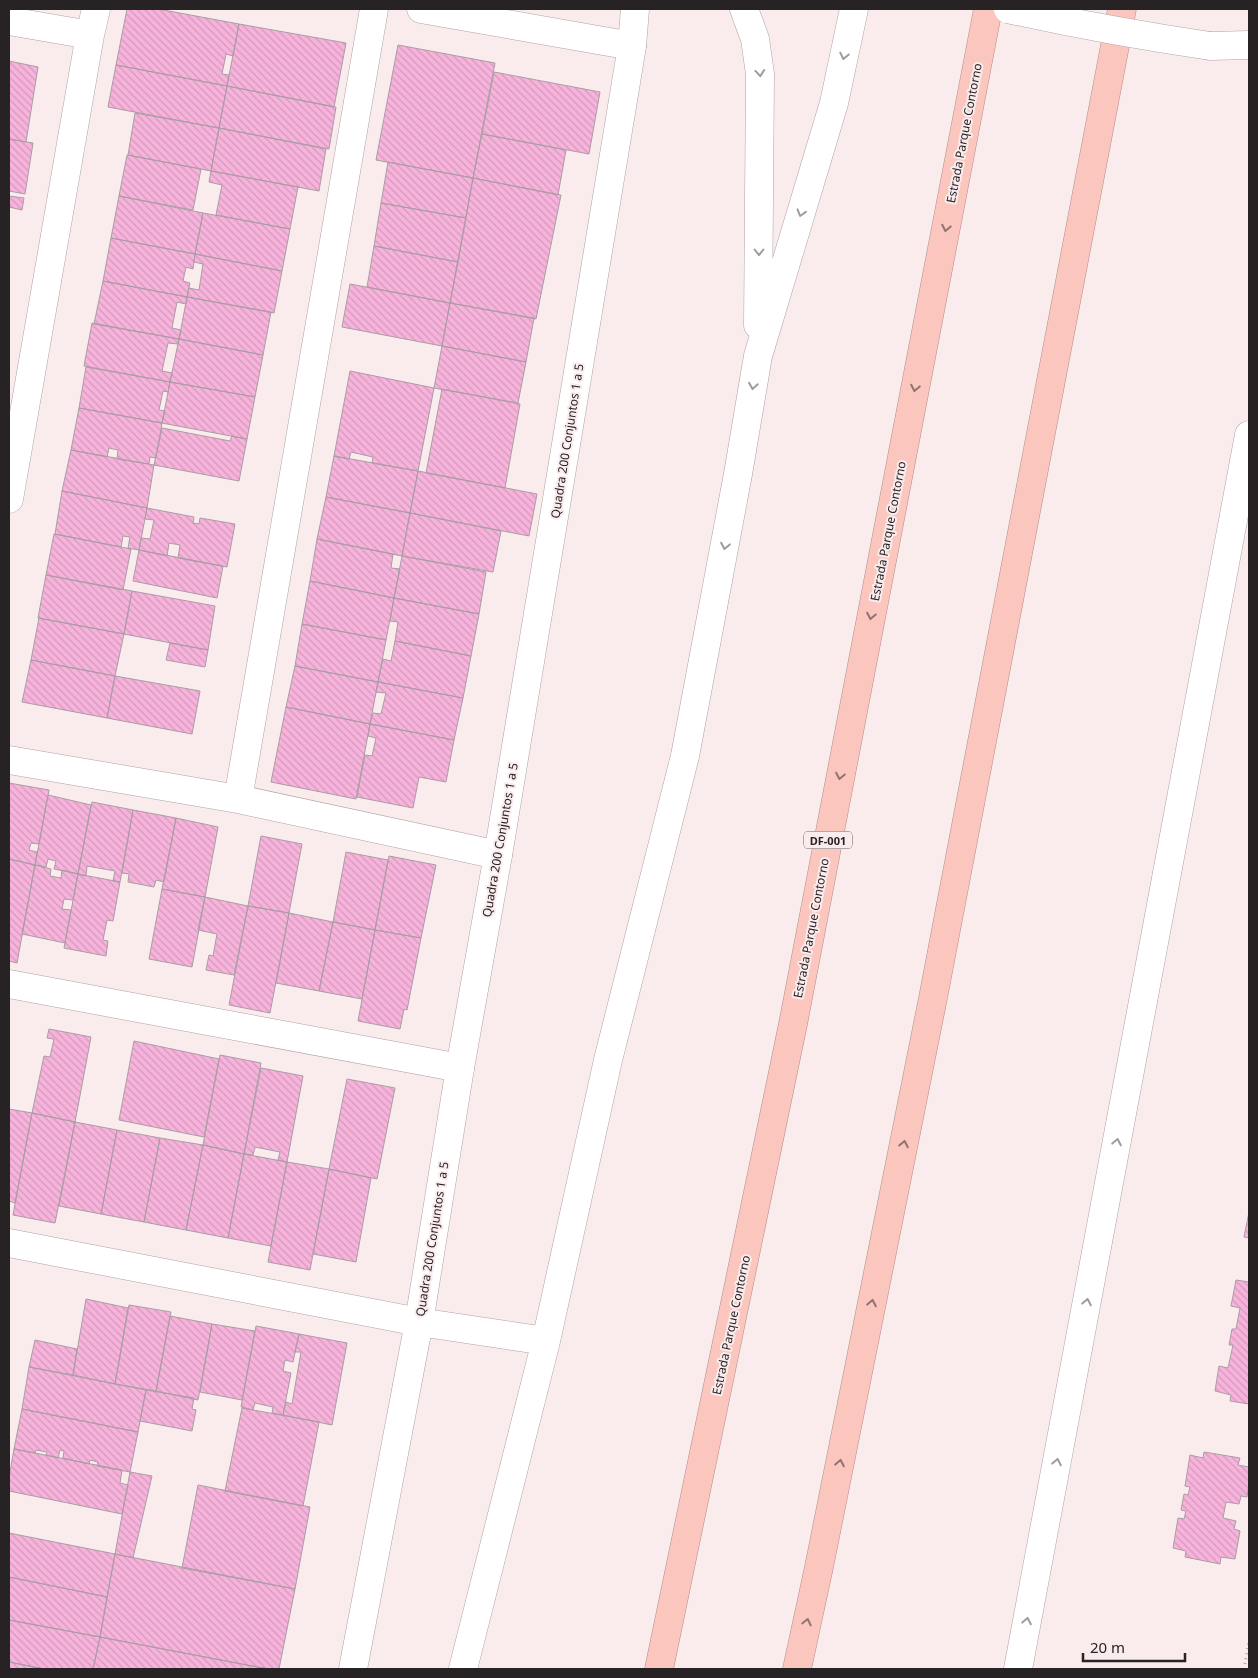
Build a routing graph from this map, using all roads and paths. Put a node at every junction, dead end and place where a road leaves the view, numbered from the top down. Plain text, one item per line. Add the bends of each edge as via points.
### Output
1 (96, 9) edge
2 (374, 9) edge
3 (421, 9) edge
4 (635, 9) edge
5 (647, 9) edge
6 (732, 9) edge
7 (744, 9) edge
8 (854, 9) edge
9 (988, 9) edge
10 (1008, 9) edge
11 (1122, 9) edge
12 (9, 21) edge
13 (90, 35) junction
14 (755, 39) junction
15 (1249, 45) edge
16 (632, 46) junction
17 (758, 356) junction
18 (1249, 435) edge
19 (9, 499) edge
20 (9, 760) edge
21 (238, 799) junction
22 (498, 855) junction
23 (9, 984) edge
24 (460, 1068) junction
25 (9, 1245) edge
26 (419, 1322) junction
27 (546, 1341) junction
28 (1249, 1642) edge
29 (353, 1669) edge
30 (463, 1669) edge
31 (659, 1669) edge
32 (797, 1669) edge
33 (1018, 1669) edge
34 (1244, 1669) edge

1 - 13 street
2 - 21 street
3 - 16 street
4 - 16 street, Quadra 200 Conjuntos 1 a 5
5 - 16 street
6 - 14 street
7 - 14 street
8 -> 17 street via 834,103
9 -> 31 highway, Estrada Parque Contorno / DF-001 via 793,1024
10 - 15 street, bridge via 1136,36 1210,46
32 -> 11 highway via 931,1008
12 - 13 street
13 - 19 street
14 -> 17 street via 760,74
16 - 22 street, Quadra 200 Conjuntos 1 a 5
17 -> 27 street via 685,756 608,1060
33 -> 18 street
20 - 21 street
21 - 22 street
22 - 24 street, Quadra 200 Conjuntos 1 a 5
23 - 24 street
24 - 26 street, Quadra 200 Conjuntos 1 a 5
25 - 26 street
26 - 27 street
26 - 29 street, Quadra 200 Conjuntos 1 a 5
27 - 30 street
28 - 34 path

